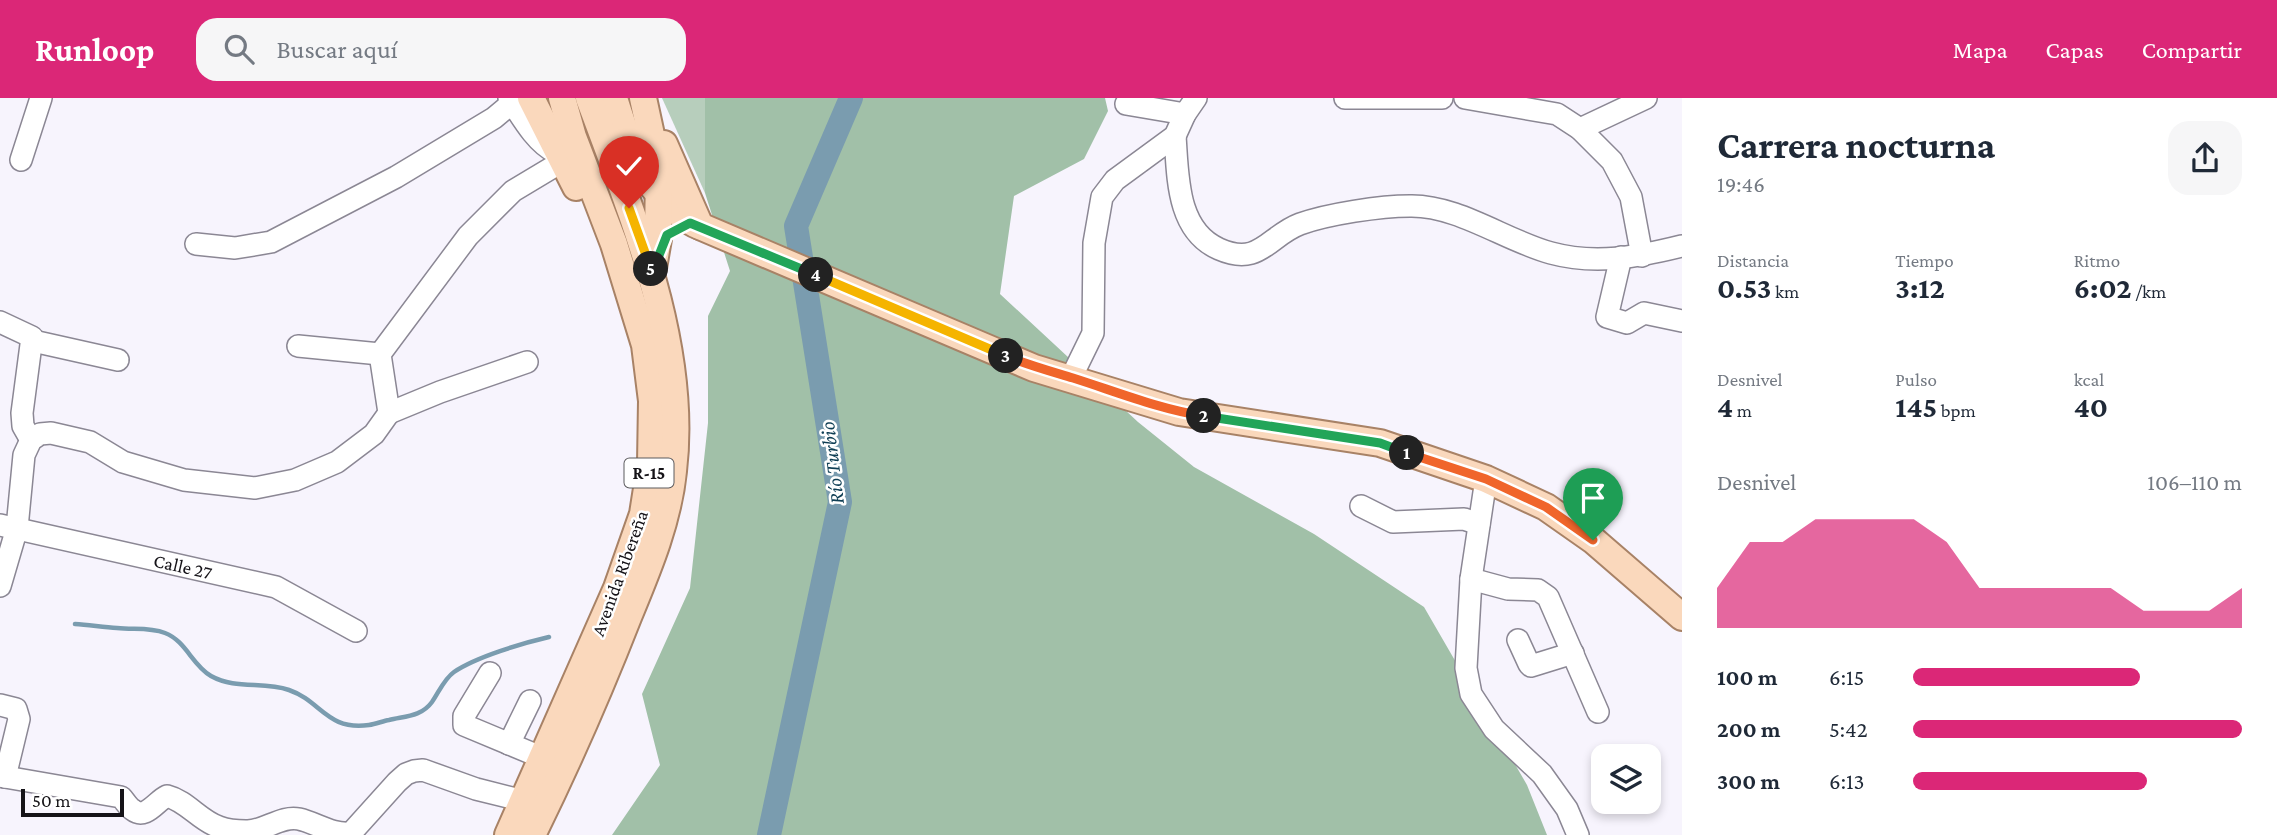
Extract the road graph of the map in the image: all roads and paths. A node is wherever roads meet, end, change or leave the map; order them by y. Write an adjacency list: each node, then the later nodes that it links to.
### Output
1 (41, 98): 16 (street)
2 (562, 98): 23 (main road, Avenida Ribereña / R-15)
3 (589, 98): 24 (main road, Avenida Ribereña / R-15)
4 (614, 98): 17 (main road)
5 (645, 98): 17 (main road); 18 (main road)
6 (1347, 98): 7 (street)
7 (1442, 98)
8 (1465, 98): 13 (street)
9 (1646, 98): 13 (street)
10 (518, 100): 15 (main road); 19 (street)
11 (1126, 104): 12 (street)
12 (1191, 106): 14 (street)
13 (1580, 129): 21 (street)
14 (1175, 136): 22 (street); 32 (street)
15 (561, 157): 23 (main road); 29 (street)
16 (21, 160)
17 (658, 196): 18 (main road); 24 (main road)
18 (697, 225): 24 (main road); 32 (main road)
19 (196, 244)
20 (1682, 246): 21 (street)
21 (1642, 256): 22 (street)
22 (1620, 257): 25 (street)
23 (620, 265): 50 (main road, Avenida Ribereña / R-15)
24 (652, 273): 54 (main road, Avenida Ribereña / R-15)
25 (1682, 321)
26 (0, 322): 27 (street)
27 (33, 341): 30 (street); 34 (street)
28 (298, 345): 29 (street)
29 (380, 354): 33 (street)
30 (118, 360)
31 (527, 362): 33 (street)
32 (1071, 378): 35 (main road)
33 (389, 414): 34 (street)
34 (32, 440): 38 (street)
35 (1486, 479): 37 (street); 41 (main road)
36 (1362, 506): 37 (street)
37 (1479, 524): 39 (street)
38 (9, 527): 40 (street); 42 (street, Calle 27)
39 (1471, 579): 44 (street); 55 (street)
40 (0, 586)
41 (1682, 617)
42 (356, 631)
43 (1518, 640): 44 (street)
44 (1573, 653): 48 (street)
45 (490, 673): 49 (street)
46 (530, 701): 49 (street)
47 (0, 705): 51 (street)
48 (1598, 712)
49 (509, 744): 50 (street)
50 (543, 758): 52 (main road, Avenida Ribereña / R-15)
51 (2, 776): 52 (street)
52 (524, 801): 53 (main road, Avenida Ribereña / R-15)
53 (508, 835)
54 (532, 835)
55 (1578, 835)

